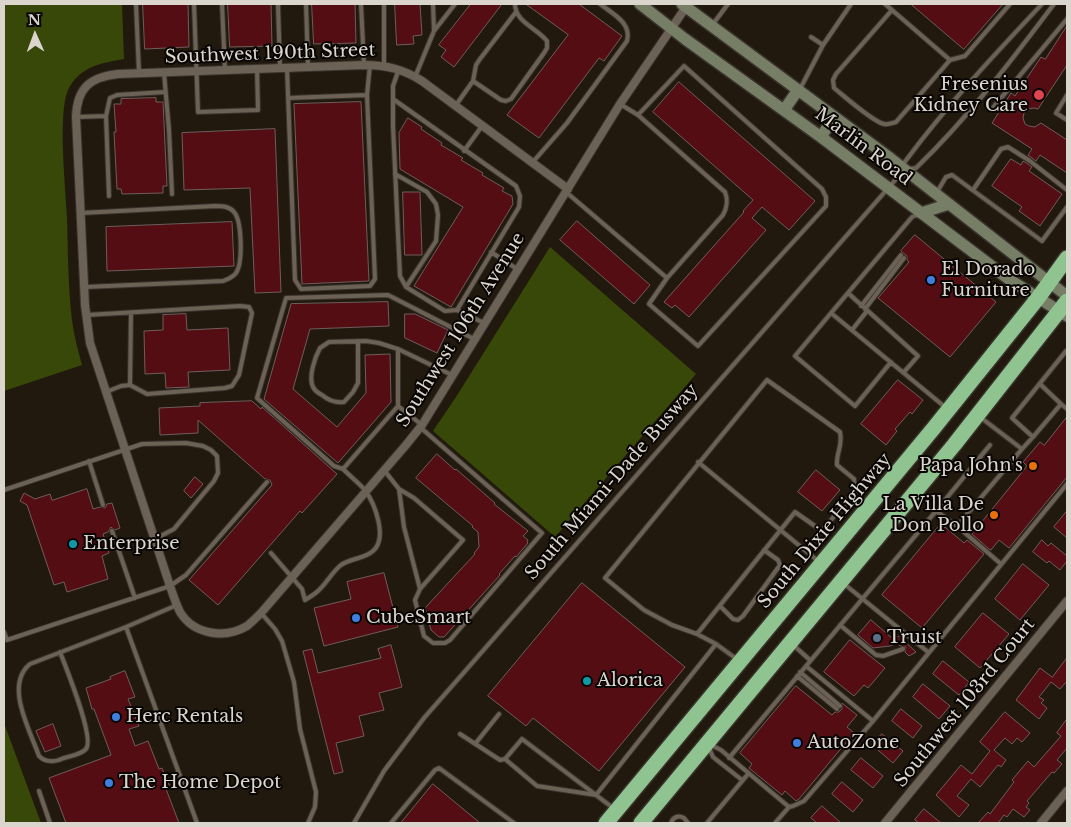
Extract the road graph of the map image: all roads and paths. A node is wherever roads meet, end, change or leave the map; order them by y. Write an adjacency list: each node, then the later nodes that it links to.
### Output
1 (136, 4): 38 (lane)
2 (194, 4): 36 (lane)
3 (222, 4): 35 (lane)
4 (278, 4): 31 (lane)
5 (306, 4): 32 (lane)
6 (361, 4): 29 (lane)
7 (384, 4): 30 (lane)
8 (433, 4): 25 (lane)
9 (455, 4): 25 (lane)
10 (516, 4): 21 (lane)
11 (600, 4): 59 (lane)
12 (640, 4): 24 (street, Marlin Road)
13 (728, 4): 23 (lane)
14 (851, 4): 27 (lane)
15 (885, 4): 20 (lane)
16 (1010, 4): 28 (lane)
17 (1042, 4): 60 (lane, South Miami-Dade Busway)
18 (1054, 4): 60 (lane, South Miami-Dade Busway)
19 (686, 5): 23 (street, Marlin Road); 24 (street, Southwest 106th Avenue)
20 (892, 10): 28 (lane); 28 (lane)
21 (516, 12): 40 (lane); 40 (lane)
22 (1067, 20): 50 (lane)
23 (712, 25): 41 (street, Marlin Road)
24 (672, 29): 47 (street, Southwest 106th Avenue); 49 (street, Marlin Road)
25 (434, 31): 39 (lane)
26 (811, 37): 27 (lane)
27 (823, 45): 41 (lane)
28 (950, 60)
29 (367, 65): 30 (street, Southwest 190th Street); 32 (street, Southwest 190th Street); 44 (lane)
30 (384, 66): 34 (street, Southwest 190th Street)
31 (283, 68): 32 (street, Southwest 190th Street); 33 (street, Southwest 190th Street); 45 (lane)
32 (308, 68)
33 (257, 69): 35 (street, Southwest 190th Street); 36 (lane)
34 (399, 69): 39 (street, Southwest 190th Street); 46 (lane)
35 (225, 70): 36 (street, Southwest 190th Street)
36 (196, 71): 37 (street, Southwest 190th Street)
37 (164, 72): 38 (street, Southwest 190th Street); 42 (lane)
38 (139, 73): 53 (street, Southwest 190th Street)
39 (415, 77): 48 (street, Southwest 190th Street)
40 (473, 81): 48 (lane)
41 (798, 90): 49 (street); 54 (street, Marlin Road)
42 (165, 92): 52 (lane); 66 (lane)
43 (1067, 94): 55 (lane)
44 (367, 95): 45 (lane); 45 (lane)
45 (288, 98)
46 (393, 98): 58 (lane); 61 (lane)
47 (620, 104): 51 (lane); 65 (street, Southwest 106th Avenue)
48 (456, 105): 56 (street, Southwest 190th Street)
49 (784, 110): 57 (street, Marlin Road)
50 (991, 110)
51 (638, 115): 77 (lane); 77 (lane)
52 (106, 116): 53 (lane); 68 (lane)
53 (76, 117): 71 (street)
54 (834, 117): 57 (street); 60 (street, Marlin Road)
55 (1067, 120)
56 (482, 126): 58 (lane); 59 (street, Southwest 190th Street)
57 (821, 137): 62 (street, Marlin Road)
58 (464, 151): 73 (lane)
59 (532, 162): 65 (street, Southwest 190th Street)
60 (904, 170): 62 (lane, South Miami-Dade Busway); 67 (street, Marlin Road)
61 (395, 174): 79 (lane); 79 (lane)
62 (888, 188): 72 (street, Marlin Road); 175 (lane, South Miami-Dade Busway)
63 (1066, 189): 64 (lane)
64 (973, 190): 67 (lane); 70 (lane)
65 (567, 191): 76 (street, Southwest 106th Avenue); 77 (lane)
66 (172, 194)
67 (936, 194): 69 (street, Marlin Road)
68 (109, 196)
69 (949, 204): 72 (street); 78 (street, Marlin Road)
70 (1067, 208)
71 (80, 213): 80 (street); 80 (lane)
72 (921, 213): 81 (lane); 83 (street, Marlin Road)
73 (491, 252): 76 (lane); 86 (lane)
74 (902, 257): 84 (lane)
75 (1067, 258): 78 (highway, South Dixie Highway)
76 (517, 269): 90 (street, Southwest 106th Avenue)
77 (667, 278)
78 (1049, 282): 82 (street, Marlin Road); 83 (highway, South Dixie Highway)
79 (406, 287): 86 (lane)
80 (84, 288): 89 (street)
81 (848, 293): 84 (lane); 88 (lane)
82 (1067, 296)
83 (1038, 298): 85 (street, Marlin Road); 105 (highway, South Dixie Highway)
84 (864, 308): 91 (lane); 97 (lane)
85 (1065, 309): 106 (highway)
86 (458, 310): 90 (lane)
87 (131, 313): 89 (lane); 100 (lane); 100 (lane)
88 (831, 313): 91 (lane); 96 (lane)
89 (86, 316): 101 (street)
90 (484, 323): 92 (street, Southwest 106th Avenue)
91 (852, 330): 96 (lane)
92 (474, 339): 98 (street, Southwest 106th Avenue); 114 (lane)
93 (358, 341): 93 (lane); 94 (lane)
94 (398, 349): 98 (lane); 103 (lane)
95 (1066, 351): 99 (lane)
96 (891, 362): 97 (lane)
97 (904, 372): 105 (lane)
98 (452, 375): 107 (street, Southwest 106th Avenue)
99 (1040, 384): 102 (lane); 108 (lane)
100 (130, 385): 101 (lane)
101 (106, 392): 110 (street)
102 (1061, 404): 104 (lane); 108 (lane)
103 (398, 406): 107 (lane); 114 (lane)
104 (1067, 409)
105 (949, 410): 129 (highway, South Dixie Highway)
106 (978, 416): 111 (lane); 132 (highway)
107 (421, 426): 115 (street, Southwest 106th Avenue); 134 (lane)
108 (1033, 437): 111 (lane)
109 (990, 445): 122 (lane)
110 (125, 449): 112 (lane); 126 (street); 126 (lane)
111 (1022, 449): 123 (lane)
112 (89, 461): 119 (lane); 121 (lane)
113 (698, 462): 124 (lane); 124 (lane); 144 (lane)
114 (343, 469): 120 (lane)
115 (384, 470): 118 (lane); 120 (street, Southwest 106th Avenue)
116 (267, 482): 133 (lane)
117 (1067, 484): 130 (lane)
118 (399, 489): 134 (lane); 134 (lane)
119 (4, 490)
120 (366, 491): 131 (street, Southwest 106th Avenue); 131 (lane)
121 (104, 505)
122 (936, 510): 123 (lane); 136 (lane)
123 (957, 526): 130 (lane)
124 (780, 529): 127 (lane); 129 (lane)
125 (112, 531): 135 (lane)
126 (155, 539): 133 (street)
127 (764, 550): 139 (lane); 139 (lane)
128 (271, 553): 131 (lane)
129 (822, 564): 132 (highway); 153 (highway, South Dixie Highway)
130 (1001, 564): 151 (lane)
131 (292, 576): 140 (street, Southwest 106th Avenue)
132 (841, 581): 136 (lane); 146 (highway)
133 (170, 586): 135 (lane); 138 (street)
134 (420, 589)
135 (135, 598): 143 (lane)
136 (862, 598): 141 (lane); 145 (lane)
137 (1067, 601): 184 (street, Southwest 103rd Court)
138 (177, 606): 140 (street, Southwest 106th Avenue); 142 (lane)
139 (720, 606): 144 (lane)
140 (262, 613): 174 (lane)
141 (840, 625): 149 (lane); 152 (lane)
142 (126, 627): 150 (lane); 173 (lane)
143 (4, 632)
144 (698, 634): 147 (lane)
145 (914, 641): 148 (lane); 151 (lane)
146 (790, 643): 152 (lane); 161 (highway)
147 (716, 644): 153 (lane); 169 (lane)
148 (909, 645)
149 (902, 649)
150 (60, 652): 150 (lane)
151 (928, 652): 158 (lane)
152 (810, 660): 154 (lane)
153 (740, 662): 159 (highway, South Dixie Highway)
154 (806, 666): 155 (lane); 158 (lane)
155 (799, 674): 156 (lane); 163 (lane)
156 (839, 707)
157 (499, 714): 162 (lane)
158 (873, 721): 170 (lane)
159 (687, 726): 161 (highway); 171 (highway, South Dixie Highway)
160 (460, 734): 162 (lane)
161 (707, 743): 163 (lane); 166 (lane); 179 (highway)
162 (475, 744): 164 (lane)
163 (729, 758): 165 (lane)
164 (505, 759): 169 (lane); 169 (lane)
165 (748, 774): 166 (lane); 170 (lane)
166 (742, 780): 182 (lane)
167 (39, 791): 172 (lane)
168 (1067, 791): 185 (street)
169 (596, 795): 171 (lane)
170 (788, 807): 183 (lane)
171 (616, 811): 178 (highway, South Dixie Highway)
172 (50, 823)
173 (197, 823)
174 (308, 823)
175 (354, 823)
176 (391, 823): 177 (lane)
177 (514, 823)
178 (606, 823)
179 (641, 823)
180 (670, 823): 181 (lane)
181 (688, 823)
182 (707, 823)
183 (775, 823)
184 (885, 823)
185 (1041, 823)

